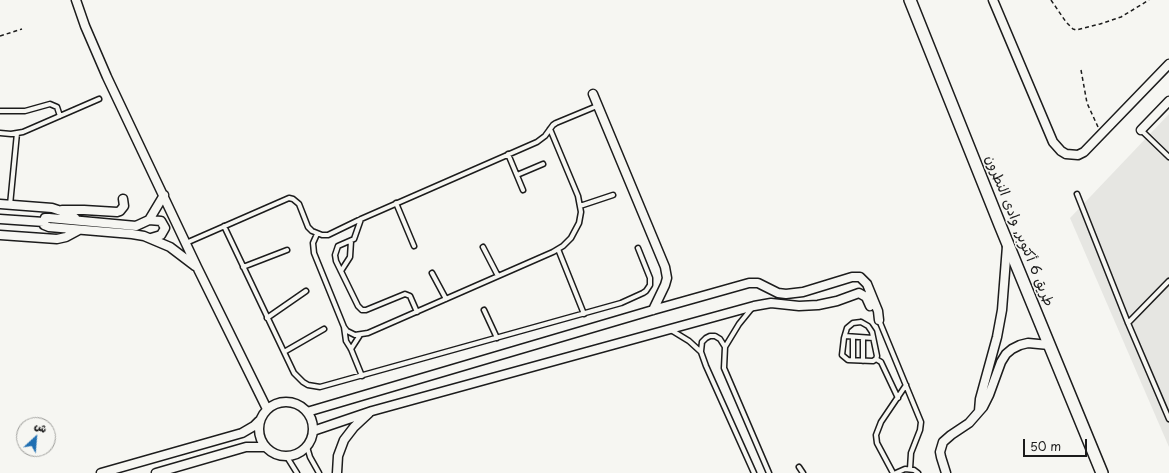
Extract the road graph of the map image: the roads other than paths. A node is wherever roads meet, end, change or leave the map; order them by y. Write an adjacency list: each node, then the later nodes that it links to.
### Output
1 (76, 0): 21 (street)
2 (910, 0): 41 (street, طريق 6 أكتوبر, وادى النطرون)
3 (993, 0): 4 (street)
4 (1169, 64)
5 (592, 94): 8 (street)
6 (99, 99): 10 (lane)
7 (1169, 101): 12 (street)
8 (597, 106): 11 (lane); 61 (street)
9 (0, 111): 10 (lane)
10 (60, 116): 13 (lane)
11 (550, 129): 15 (lane); 27 (lane)
12 (1141, 130): 16 (lane)
13 (17, 133): 14 (lane); 26 (lane)
14 (0, 134)
15 (508, 154): 18 (lane); 24 (lane)
16 (1169, 157)
17 (543, 164): 18 (lane)
18 (517, 175): 19 (lane)
19 (524, 190)
20 (1078, 194): 66 (lane)
21 (164, 195): 32 (street); 40 (street)
22 (612, 195): 27 (lane)
23 (123, 199): 28 (street)
24 (396, 203): 29 (lane); 42 (lane)
25 (0, 204): 26 (street)
26 (10, 205): 28 (street)
27 (580, 206): 45 (lane)
28 (60, 211): 31 (street)
29 (361, 218): 36 (lane); 39 (lane)
30 (0, 219): 33 (street)
31 (78, 220): 32 (street); 33 (street)
32 (149, 220): 38 (street)
33 (44, 222): 35 (street)
34 (224, 226): 36 (lane); 40 (lane); 48 (lane)
35 (78, 230): 37 (street); 38 (street)
36 (317, 234): 67 (lane)
37 (0, 235)
38 (150, 238): 47 (street)
39 (351, 241): 49 (lane); 49 (lane)
40 (186, 243): 47 (street)
41 (1007, 243): 76 (street, طريق 6 أكتوبر, وادى النطرون); 90 (street)
42 (414, 246)
43 (483, 247): 51 (lane)
44 (638, 248): 63 (lane)
45 (558, 249): 51 (lane); 63 (lane)
46 (287, 250): 48 (lane)
47 (197, 267): 87 (street)
48 (243, 267): 64 (lane)
49 (341, 271): 62 (lane)
50 (432, 273): 57 (lane)
51 (498, 276): 57 (lane)
52 (864, 280): 54 (street); 56 (street); 65 (street)
53 (1169, 281): 66 (lane)
54 (771, 290): 58 (street); 61 (street)
55 (306, 291): 64 (lane)
56 (859, 293): 58 (street); 65 (street)
57 (446, 299): 62 (lane)
58 (771, 303): 59 (street)
59 (754, 306): 69 (street); 77 (lane)
60 (484, 310): 73 (lane)
61 (653, 310): 89 (street)
62 (417, 312): 70 (lane)
63 (584, 314): 73 (lane)
64 (267, 318): 79 (lane)
65 (879, 320): 85 (lane)
66 (1128, 323): 91 (lane)
67 (344, 327): 70 (lane); 78 (lane)
68 (324, 329): 79 (lane)
69 (669, 329): 80 (lane); 88 (street)
70 (360, 335): 78 (lane)
71 (845, 336): 72 (lane); 75 (lane); 82 (lane)
72 (852, 337): 74 (lane); 82 (lane)
73 (497, 338): 84 (lane)
74 (863, 338): 75 (lane); 83 (lane)
75 (873, 338): 81 (lane)
76 (1049, 345): 90 (street); 111 (street, طريق 6 أكتوبر, وادى النطرون)
77 (725, 347): 80 (lane); 106 (lane)
78 (351, 349): 84 (lane)
79 (284, 352): 84 (lane)
80 (701, 352): 105 (lane)
81 (876, 359): 83 (lane); 86 (lane)
82 (853, 360): 83 (lane)
83 (863, 361)
84 (362, 376)
85 (906, 385): 86 (lane); 98 (lane)
86 (898, 398): 108 (lane)
87 (267, 409): 89 (street); 92 (street)
88 (372, 411): 93 (street); 104 (street)
89 (307, 412): 93 (street)
90 (979, 412): 110 (street)
91 (1169, 418)
92 (259, 421): 94 (street); 100 (street)
93 (313, 431): 95 (street)
94 (265, 447): 96 (street); 101 (street)
95 (307, 447): 96 (street); 99 (lane)
96 (288, 457): 102 (lane)
97 (799, 467): 107 (lane)
98 (910, 469): 108 (lane); 109 (lane)
99 (318, 471): 103 (lane)
100 (101, 473)
101 (156, 473)
102 (297, 473)
103 (313, 473)
104 (337, 473)
105 (754, 473)
106 (769, 473)
107 (802, 473)
108 (894, 473)
109 (918, 473)
110 (946, 473)
111 (1102, 473)

